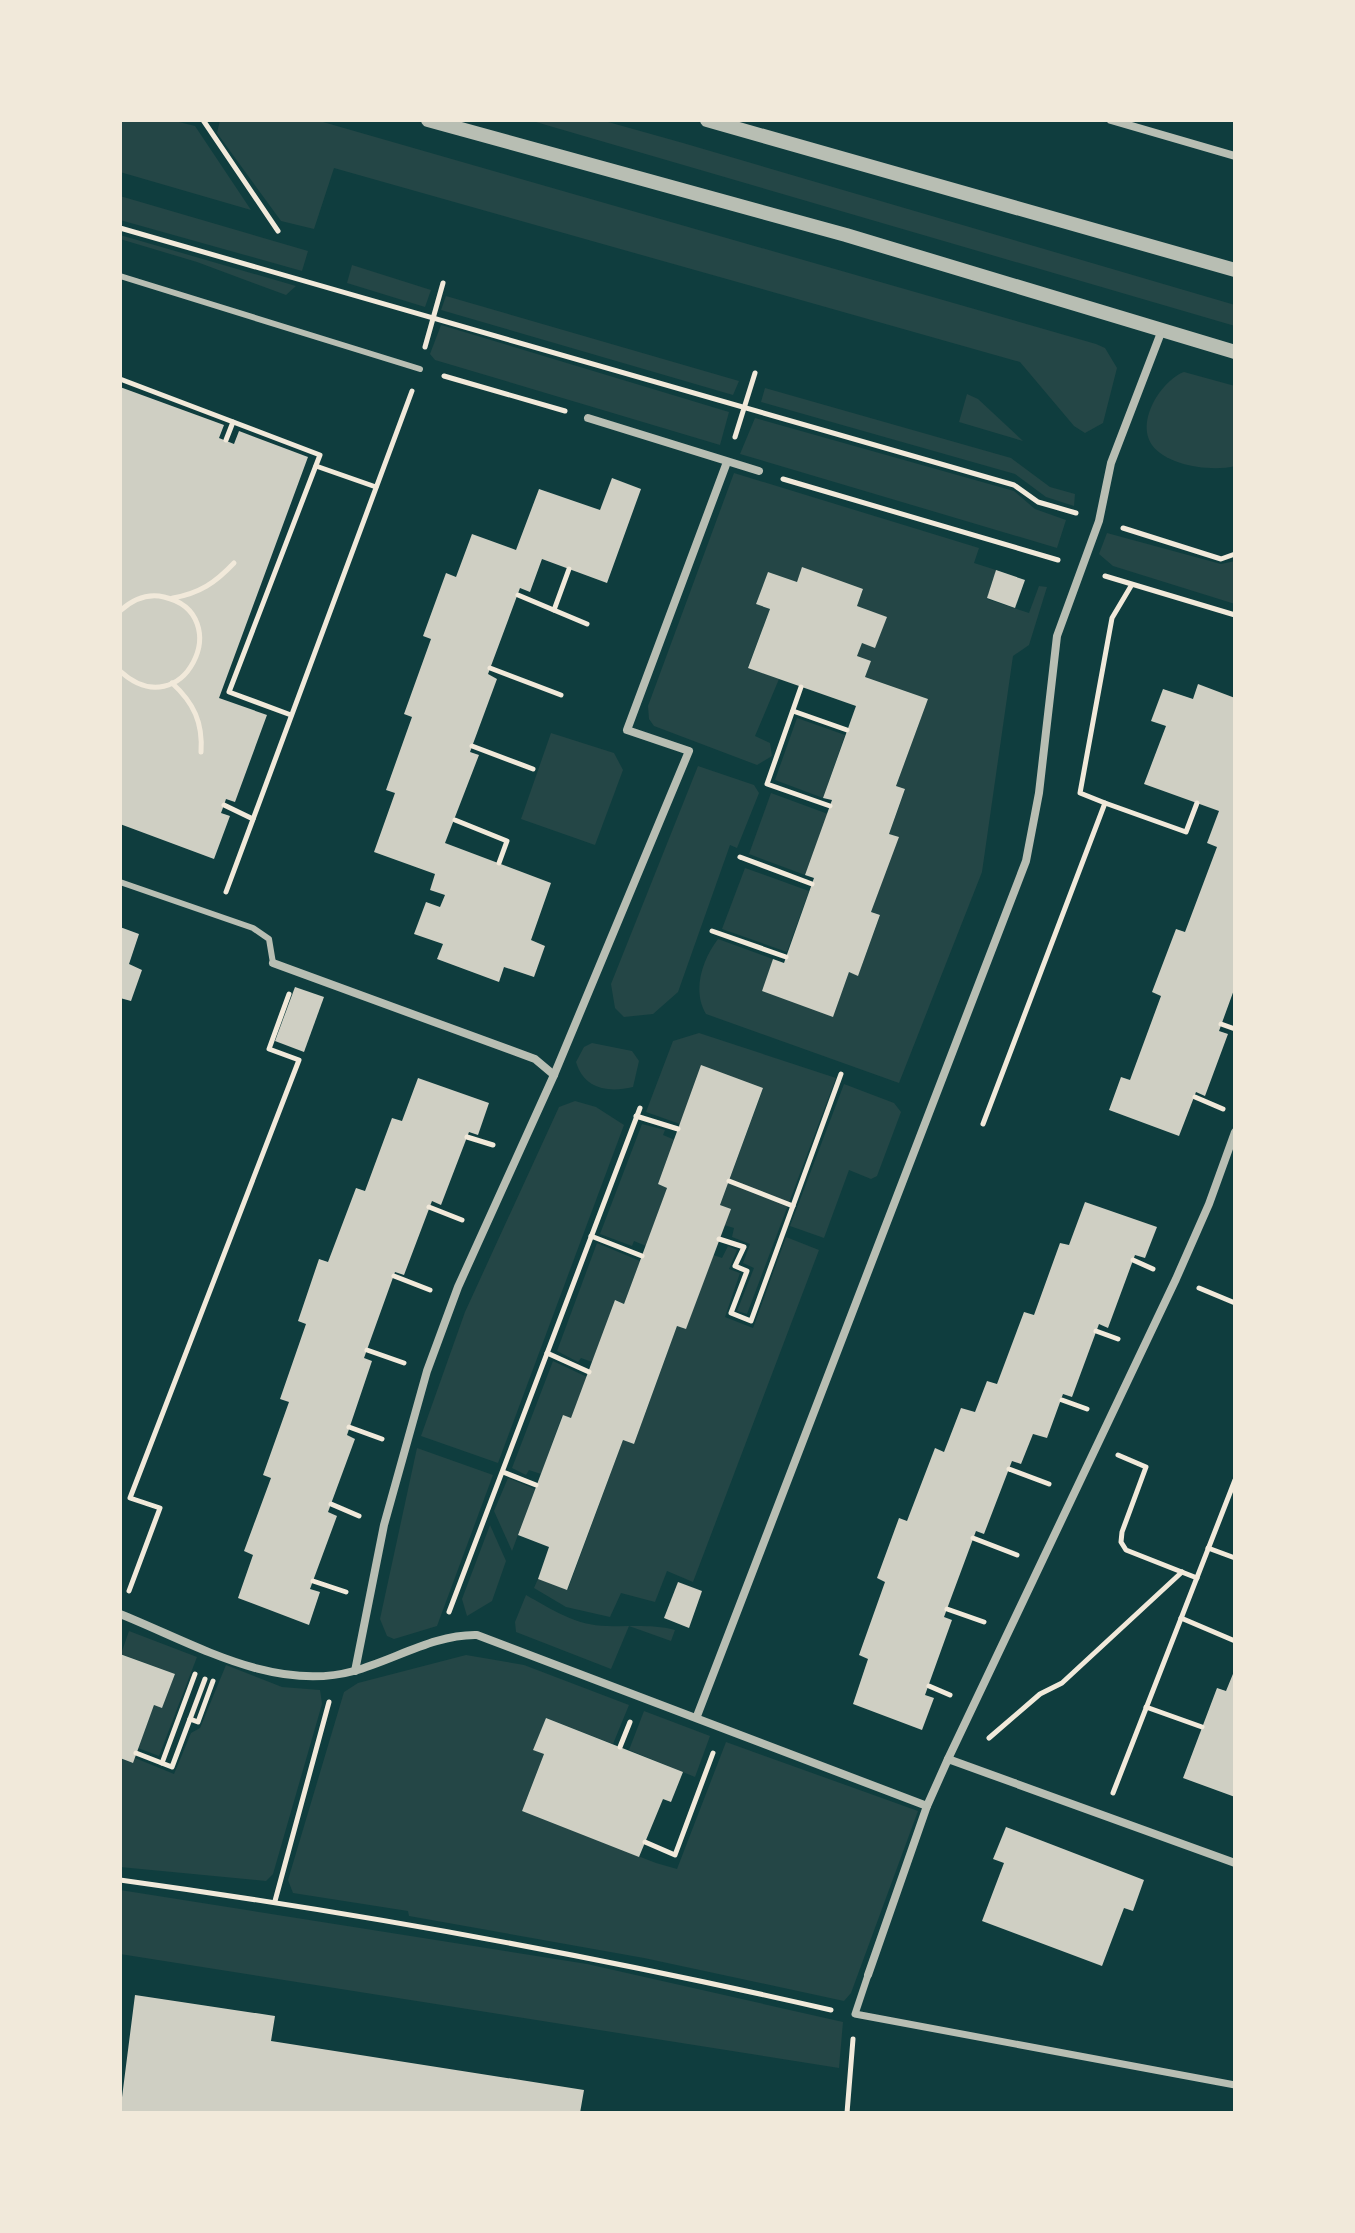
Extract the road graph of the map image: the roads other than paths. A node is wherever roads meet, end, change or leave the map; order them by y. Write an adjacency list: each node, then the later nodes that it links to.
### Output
1 (428, 120): 7 (street)
2 (707, 120): 5 (street)
3 (1111, 120): 4 (street)
4 (1235, 156)
5 (1235, 270)
6 (120, 276): 9 (lane)
7 (1162, 330): 8 (street); 19 (street)
8 (1235, 352)
9 (420, 369)
10 (588, 418): 11 (street)
11 (727, 462): 12 (street); 15 (street)
12 (759, 471)
13 (120, 882): 14 (lane)
14 (273, 963): 15 (street)
15 (554, 1075): 18 (street)
16 (1235, 1132): 20 (street)
17 (120, 1614): 18 (street)
18 (355, 1671): 19 (street)
19 (697, 1716): 21 (street)
20 (948, 1759): 21 (street); 22 (street)
21 (927, 1806): 23 (street)
22 (1235, 1863)
23 (868, 1975): 24 (street)
24 (1235, 2085)

